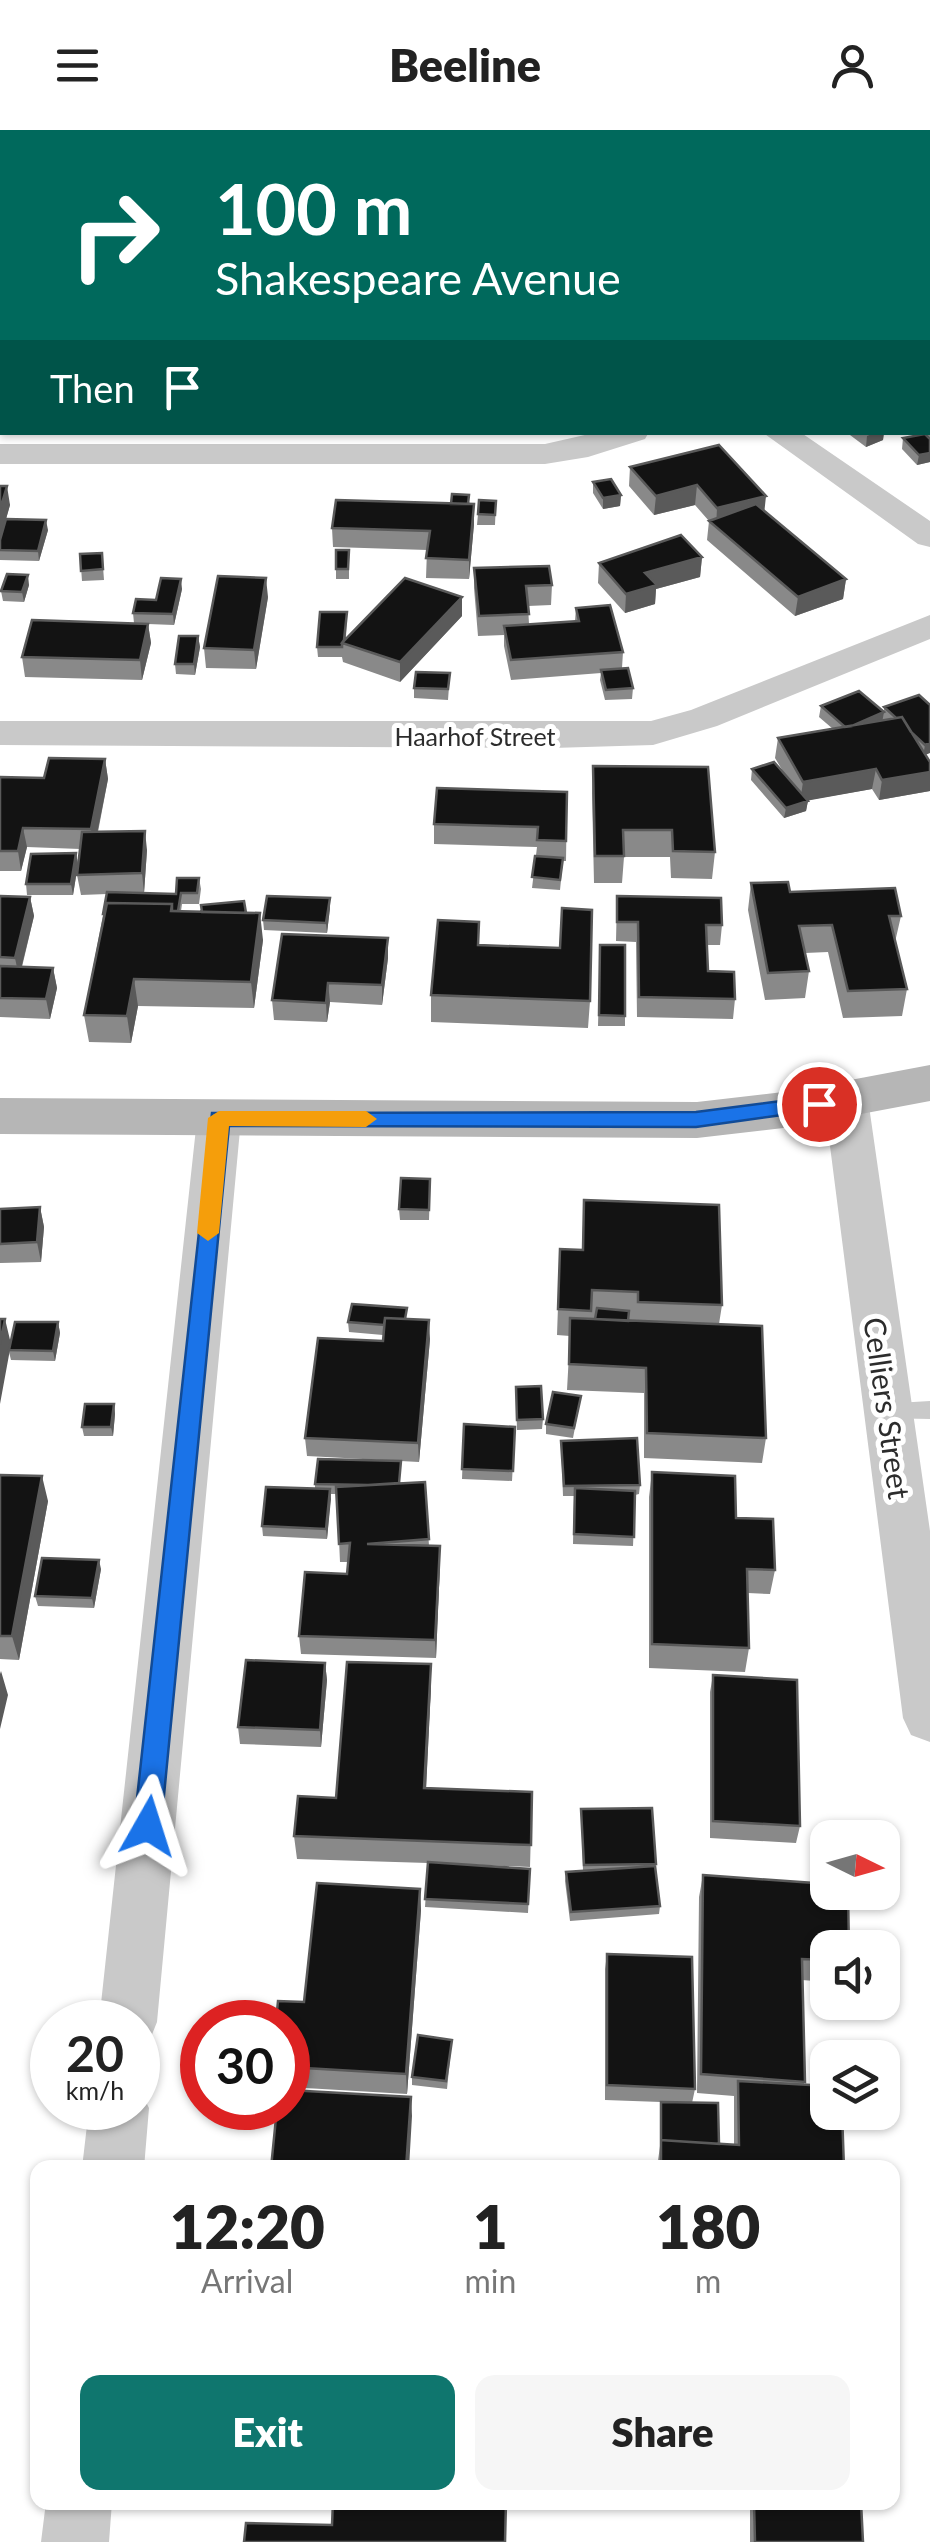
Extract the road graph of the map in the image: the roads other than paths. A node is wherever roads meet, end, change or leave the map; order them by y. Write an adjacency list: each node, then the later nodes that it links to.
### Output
1 (624, 435): 3 (street)
2 (782, 435): 4 (street)
3 (0, 454)
4 (930, 537)
5 (930, 626): 6 (street, Haarhof Street)
6 (0, 733)
7 (930, 1083): 8 (street)
8 (846, 1099): 10 (street); 11 (street, Celliers Street)
9 (0, 1116): 10 (street)
10 (219, 1118): 13 (street)
11 (909, 1411): 12 (street, Celliers Street)
12 (930, 1718)
13 (130, 2000)
14 (117, 2130): 15 (street)
15 (114, 2160)
16 (78, 2510): 17 (street)
17 (75, 2542)

